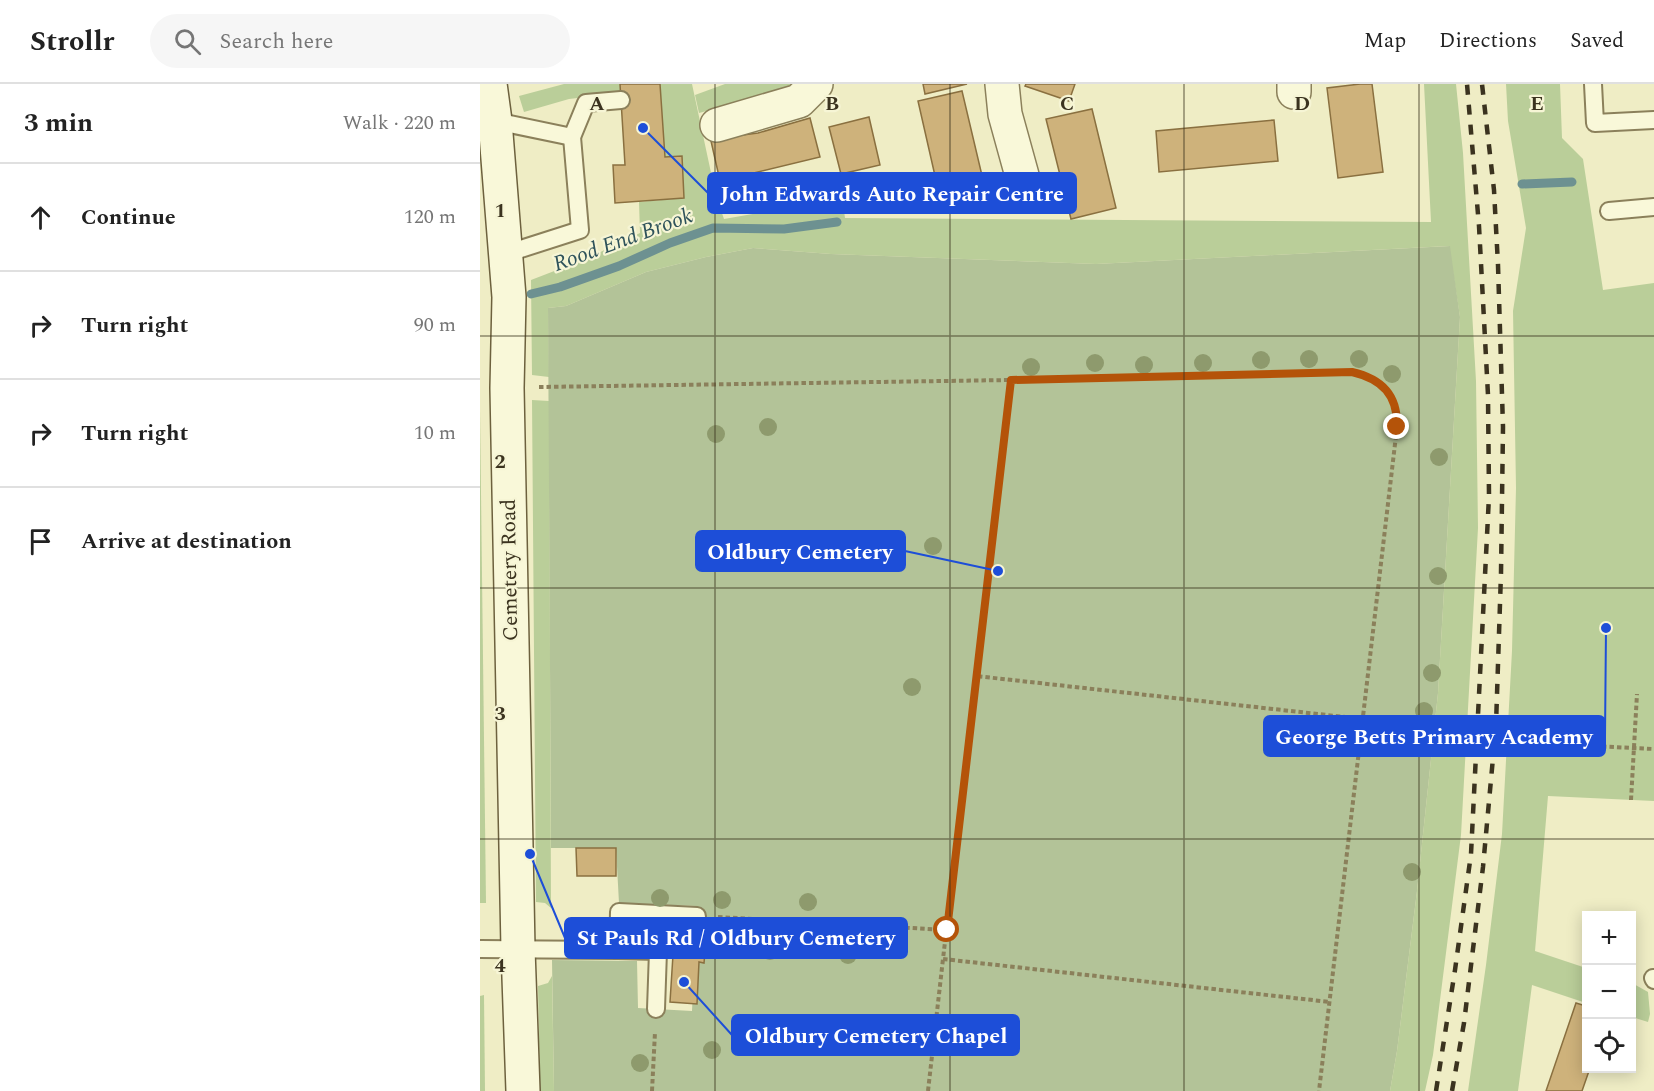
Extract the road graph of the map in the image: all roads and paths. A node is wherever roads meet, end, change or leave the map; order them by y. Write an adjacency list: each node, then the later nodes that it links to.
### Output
1 (490, 84): 7 (main road, Cemetery Road)
2 (816, 84): 8 (main road)
3 (1002, 84): 10 (main road)
4 (1593, 84): 6 (lane)
5 (621, 100): 9 (lane)
6 (1654, 120)
7 (495, 121): 9 (lane); 13 (main road, Cemetery Road)
8 (717, 125)
9 (572, 137): 13 (lane)
10 (1026, 190)
11 (1654, 207): 12 (lane)
12 (1609, 211)
13 (505, 254): 15 (main road, Cemetery Road)
14 (1011, 380): 15 (path); 16 (path); 18 (path)
15 (507, 388): 26 (main road, Cemetery Road)
16 (976, 676): 18 (path); 24 (path)
17 (1637, 694): 20 (path)
18 (1363, 719): 29 (path)
19 (1572, 745): 20 (path)
20 (1634, 748): 21 (path); 22 (path)
21 (1654, 749)
22 (1631, 800)
23 (697, 916): 24 (path); 27 (lane)
24 (947, 930): 28 (path)
25 (480, 949): 26 (lane)
26 (518, 949): 27 (lane); 31 (main road, Cemetery Road)
27 (618, 950): 30 (lane)
28 (943, 959): 29 (path); 33 (path)
29 (1330, 1002): 34 (path)
30 (656, 1009): 32 (path)
31 (523, 1091)
32 (652, 1091)
33 (928, 1091)
34 (1319, 1091)

